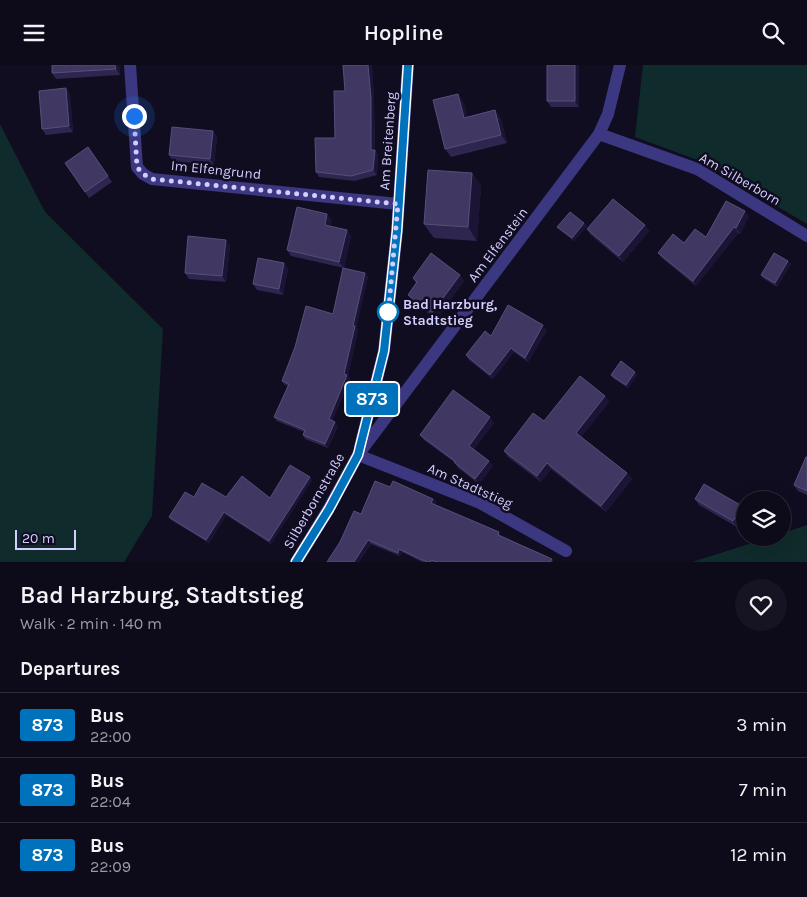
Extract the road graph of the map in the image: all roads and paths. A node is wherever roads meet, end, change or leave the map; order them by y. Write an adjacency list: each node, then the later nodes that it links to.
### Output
1 (130, 65): 5 (street, Im Elfengrund)
2 (408, 65): 5 (street, Am Breitenberg)
3 (620, 65): 4 (street, Am Elfenstein)
4 (599, 135): 6 (street, Am Silberborn); 7 (street, Am Elfenstein)
5 (398, 204): 7 (street, Am Breitenberg)
6 (807, 235)
7 (358, 455): 8 (street, Am Stadtstieg); 9 (street, Silberbornstraße)
8 (566, 551)
9 (296, 562)

